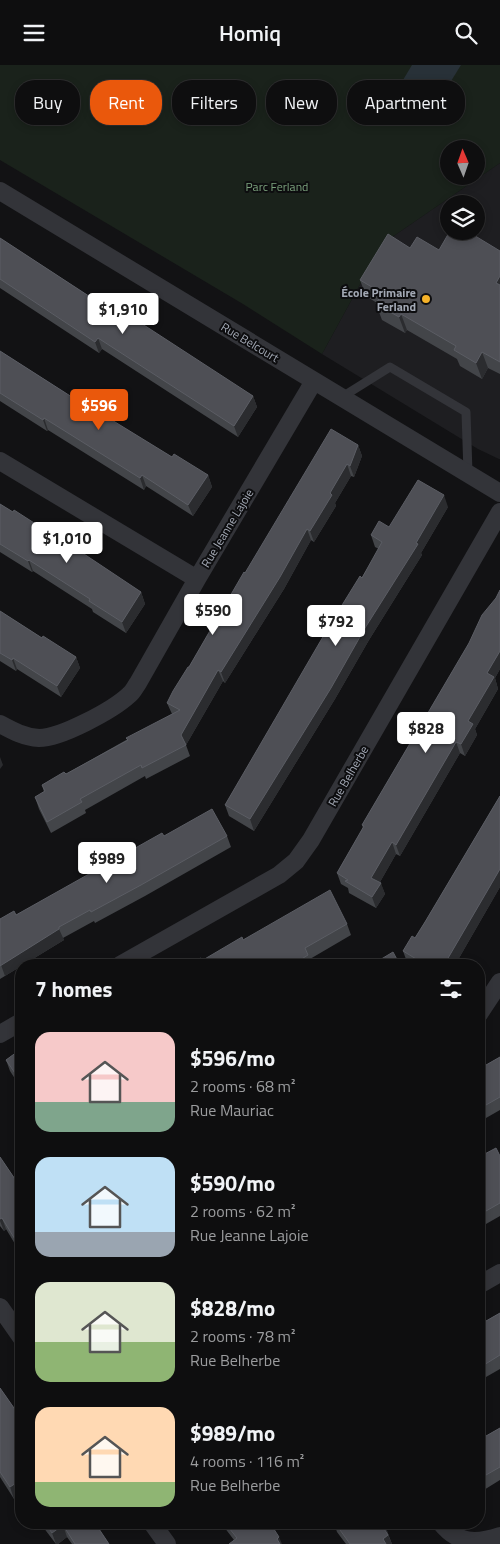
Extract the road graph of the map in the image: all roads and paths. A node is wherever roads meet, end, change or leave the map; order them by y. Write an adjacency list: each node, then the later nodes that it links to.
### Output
1 (0, 191): 2 (street, Rue Belcourt)
2 (314, 381): 3 (street, Rue Belcourt); 8 (street, Rue Jeanne Lajoie)
3 (342, 397): 5 (street, Rue Belcourt); 5 (lane)
4 (0, 461): 8 (street)
5 (468, 473): 6 (street, Rue Belcourt)
6 (500, 493)
7 (500, 512): 10 (street, Rue Belherbe)
8 (197, 579): 9 (street, Rue Jeanne Lajoie)
9 (7, 728)
10 (131, 959)
11 (500, 982): 12 (street)
12 (485, 1005)
13 (15, 1025): 14 (street)
14 (0, 1034)
15 (500, 1273): 16 (street)
16 (485, 1282)
17 (0, 1307): 18 (street)
18 (15, 1328)
19 (156, 1529): 22 (street)
20 (447, 1529): 21 (street)
21 (496, 1538)
22 (167, 1544)

